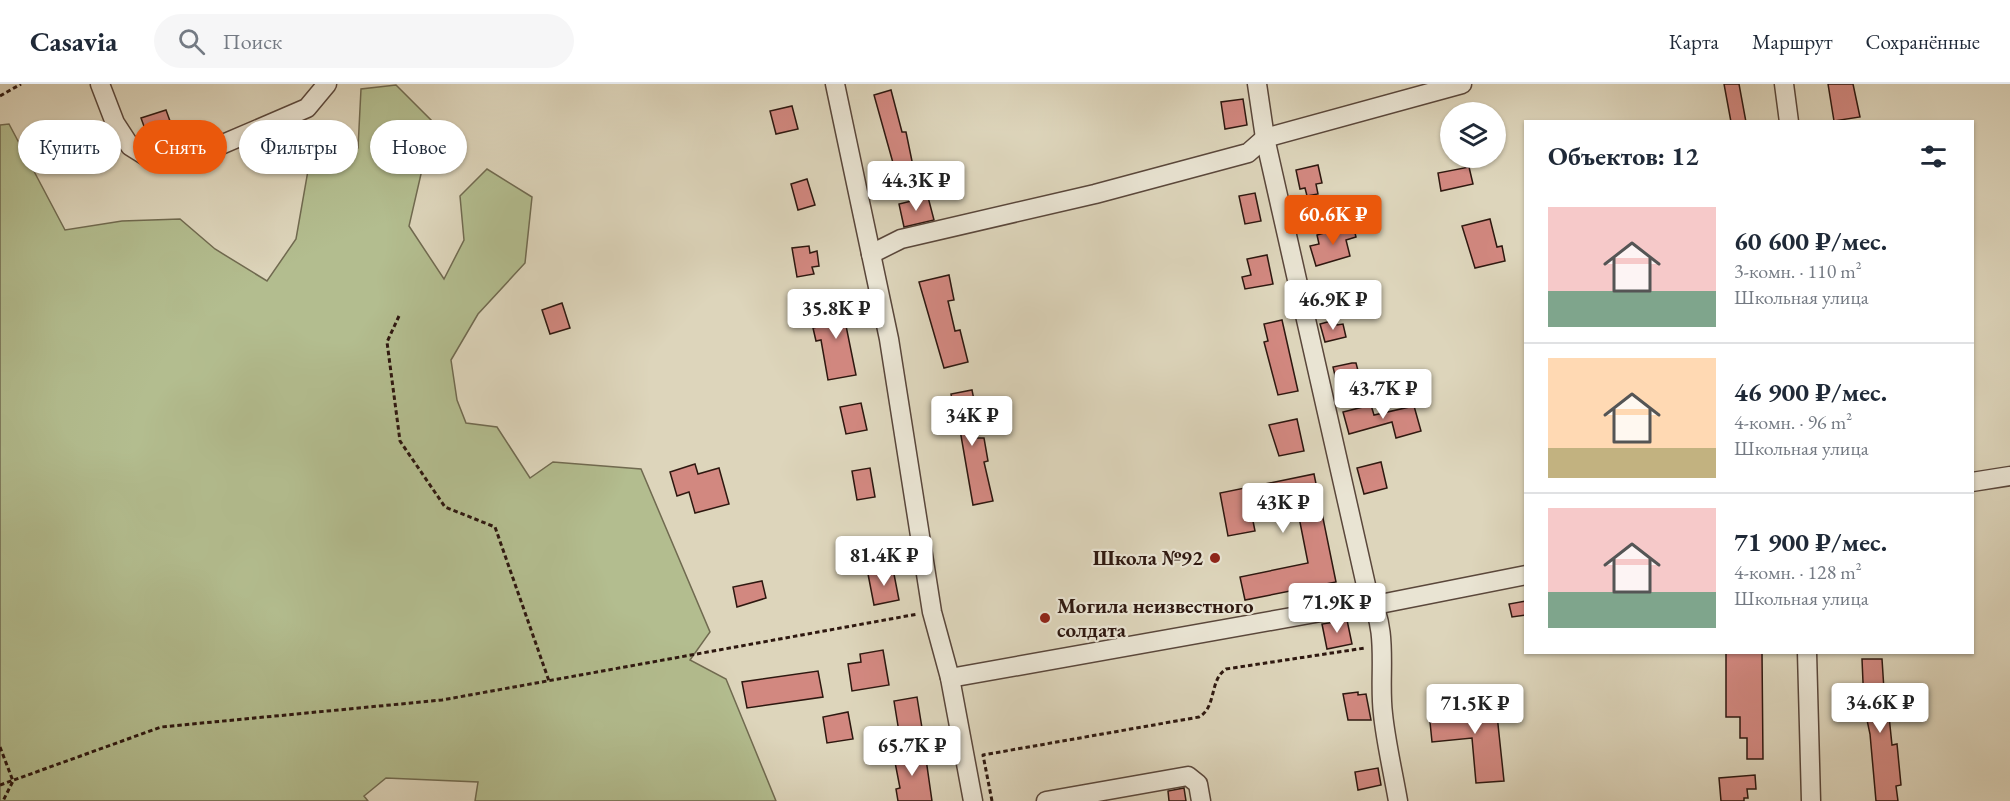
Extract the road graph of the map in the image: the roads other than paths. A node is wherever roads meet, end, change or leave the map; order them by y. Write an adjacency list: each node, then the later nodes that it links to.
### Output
1 (100, 84): 2 (street)
2 (327, 84)
3 (835, 84): 9 (street)
4 (1257, 84): 8 (street)
5 (1462, 84): 8 (street)
6 (1784, 84): 7 (street)
7 (1789, 120)
8 (1265, 138): 9 (street); 13 (street)
9 (871, 254): 15 (street)
10 (2010, 476): 11 (street)
11 (1974, 482)
12 (1524, 575): 13 (street)
13 (1375, 605): 15 (street); 20 (street)
14 (1807, 654): 21 (street)
15 (950, 678): 17 (street)
16 (1089, 797): 18 (street); 19 (street)
17 (973, 801)
18 (1046, 801)
19 (1201, 801)
20 (1398, 801)
21 (1811, 801)

